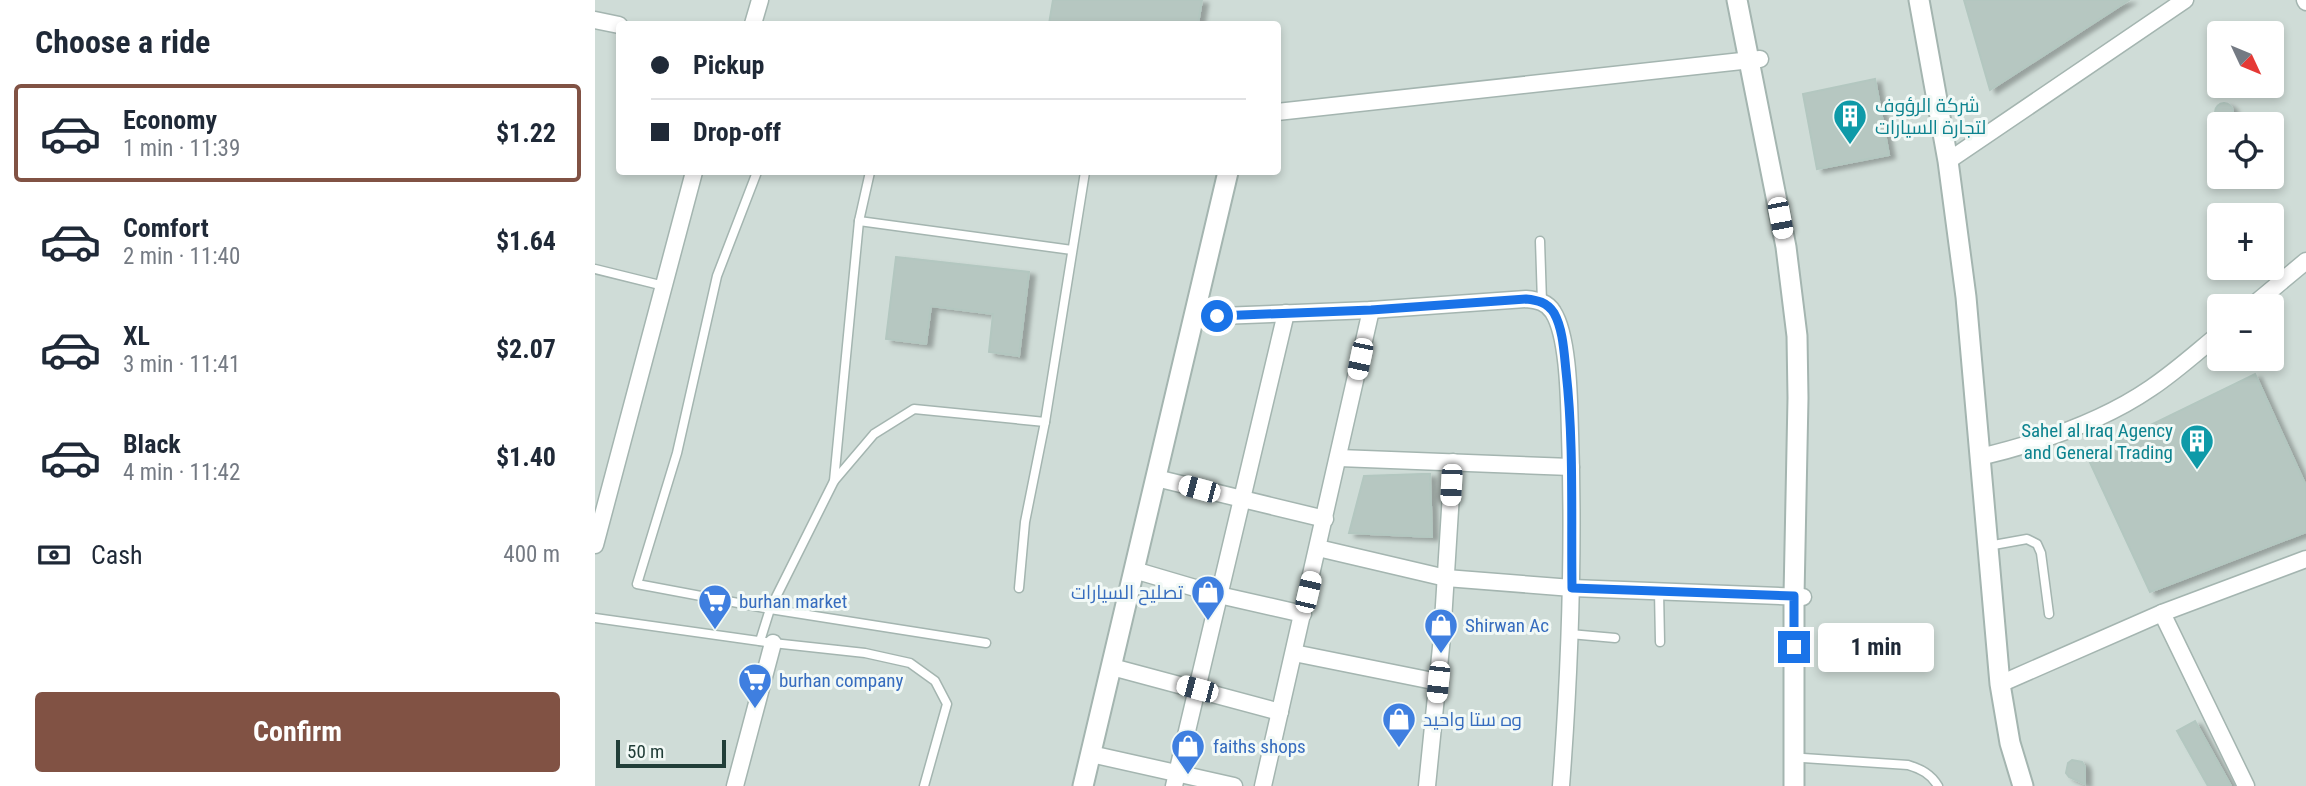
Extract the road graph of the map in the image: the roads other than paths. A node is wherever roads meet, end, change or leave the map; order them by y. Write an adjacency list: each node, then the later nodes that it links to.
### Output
1 (760, 0): 7 (street)
2 (1737, 0): 9 (street)
3 (1750, 0): 9 (street)
4 (1919, 0): 11 (street)
5 (2185, 0): 11 (street)
6 (595, 20): 8 (street)
7 (754, 21)
8 (616, 24)
9 (1754, 60): 10 (street); 48 (street)
10 (1281, 112)
11 (1948, 161): 30 (street)
12 (693, 175): 22 (street)
13 (756, 175): 49 (lane)
14 (869, 175): 17 (lane)
15 (1084, 175): 19 (lane)
16 (1227, 175): 27 (street)
17 (859, 221): 19 (lane); 35 (lane)
18 (1540, 241): 24 (lane)
19 (1072, 250): 29 (lane)
20 (2306, 261): 23 (street)
21 (595, 269): 22 (lane)
22 (664, 286): 38 (street)
23 (2266, 294)
24 (1542, 302): 25 (street); 33 (street)
25 (1371, 310): 26 (street); 31 (street)
26 (1286, 313): 27 (street); 36 (street)
27 (1194, 317): 34 (street)
28 (2207, 344): 30 (street)
29 (1045, 422): 35 (lane); 44 (lane)
30 (1980, 457): 39 (street)
31 (1339, 458): 32 (street); 37 (street)
32 (1453, 462): 33 (street); 43 (street)
33 (1571, 467): 45 (street)
34 (1156, 478): 36 (street); 42 (street)
35 (834, 481): 49 (lane)
36 (1241, 500): 37 (street); 47 (street)
37 (1325, 519): 40 (street)
38 (595, 545)
39 (1988, 546): 52 (lane); 62 (street)
40 (1318, 548): 43 (street); 51 (street)
41 (2306, 559): 50 (street)
42 (1134, 570): 47 (street); 60 (street)
43 (1446, 578): 45 (street); 61 (street)
44 (1019, 587)
45 (1572, 588): 46 (street); 54 (street)
46 (1659, 591): 48 (street); 57 (lane)
47 (1219, 595): 51 (street); 63 (street)
48 (1798, 597): 65 (street)
49 (770, 609): 56 (lane); 58 (lane)
50 (2162, 613): 62 (street); 79 (street)
51 (1303, 614): 59 (street)
52 (2049, 614)
53 (595, 618): 56 (lane)
54 (1570, 634): 55 (lane); 74 (street)
55 (1615, 638)
56 (767, 642): 68 (street); 69 (lane)
57 (1660, 642)
58 (986, 643)
59 (1294, 653): 61 (street); 64 (street)
60 (1112, 667): 63 (street); 66 (street)
61 (1438, 682): 73 (street)
62 (2000, 684): 78 (street)
63 (1197, 689): 64 (street); 67 (street)
64 (1280, 712): 72 (street)
65 (1800, 751): 75 (street); 76 (street); 77 (lane)
66 (1091, 754): 67 (street); 70 (street)
67 (1175, 780): 71 (street)
68 (735, 786)
69 (924, 786)
70 (1083, 786)
71 (1234, 786)
72 (1263, 786)
73 (1427, 786)
74 (1561, 786)
75 (1794, 786)
76 (1803, 786)
77 (1938, 786)
78 (2023, 786)
79 (2246, 786)

